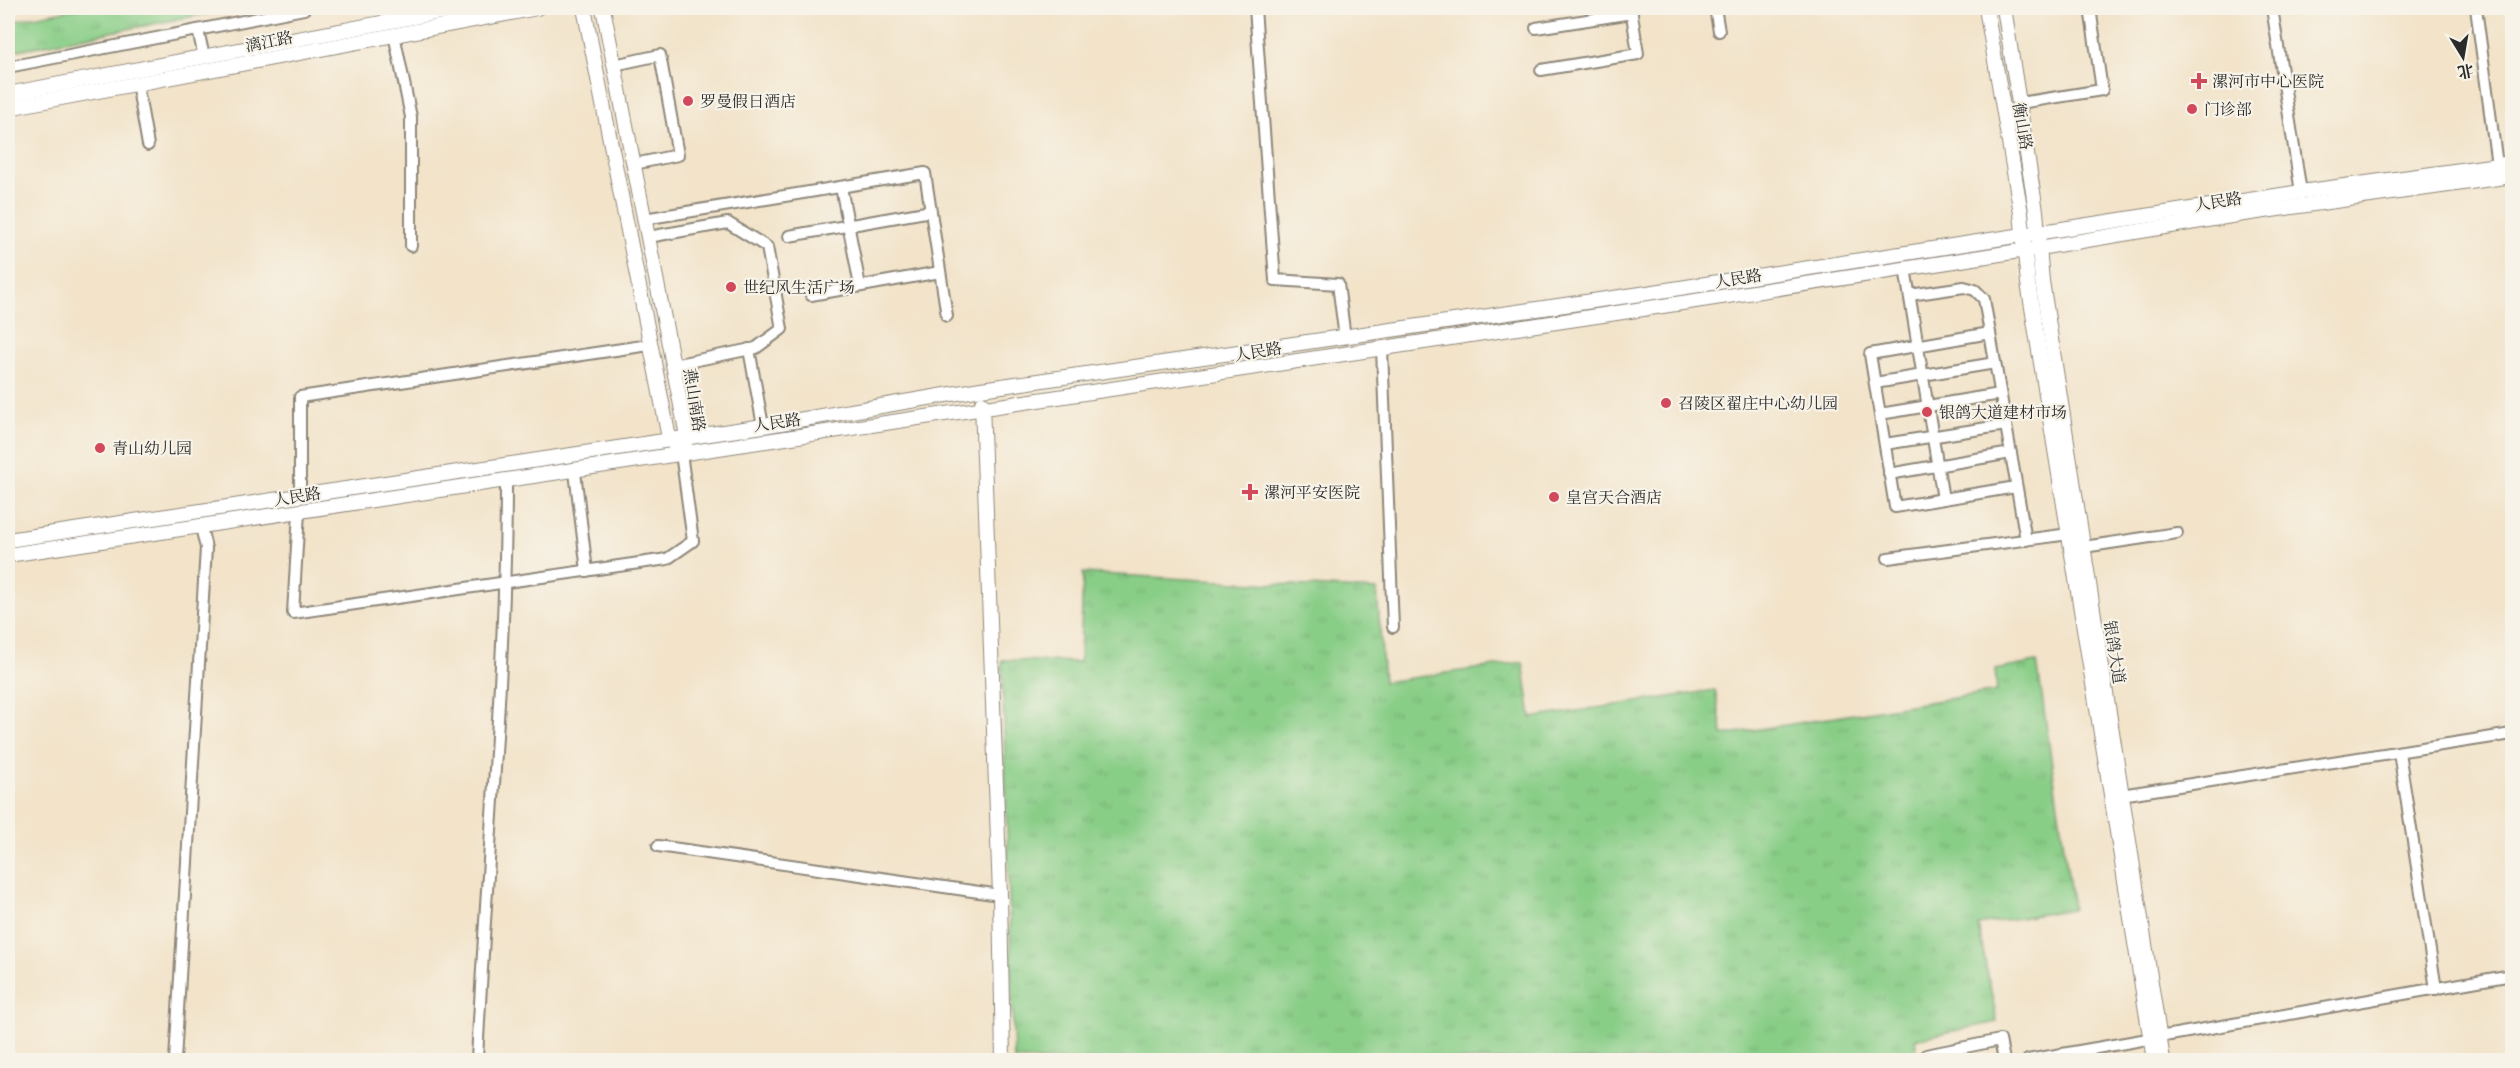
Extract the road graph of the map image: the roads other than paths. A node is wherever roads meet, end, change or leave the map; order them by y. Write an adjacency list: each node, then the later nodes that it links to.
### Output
1 (460, 8): 18 (main road, 漓江路)
2 (537, 8): 17 (main road, 漓江路)
3 (584, 8): 30 (main road, 燕山南路)
4 (603, 8): 19 (main road, 燕山南路)
5 (1256, 8): 51 (street)
6 (1715, 8): 16 (street)
7 (1986, 8): 38 (main road, 衡山路)
8 (2004, 8): 24 (main road, 衡山路)
9 (2090, 8): 24 (street)
10 (2272, 8): 32 (street)
11 (2476, 8): 29 (street)
12 (304, 9): 15 (street)
13 (1631, 10): 14 (street); 21 (street)
14 (1536, 27)
15 (198, 30): 18 (street); 20 (street)
16 (1719, 30)
17 (394, 34): 22 (main road, 漓江路); 41 (street)
18 (204, 57): 23 (main road, 漓江路)
19 (614, 64): 28 (main road, 燕山南路); 28 (street)
20 (8, 67)
21 (1541, 70)
22 (137, 83): 25 (main road, 漓江路); 26 (street)
23 (8, 94)
24 (2020, 103): 37 (main road, 衡山路)
25 (8, 108)
26 (148, 145)
27 (2512, 163): 29 (main road, 人民路)
28 (635, 169): 30 (main road); 35 (main road, 燕山南路)
29 (2503, 173): 32 (main road, 人民路); 34 (main road, 人民路)
30 (617, 178): 52 (main road, 燕山南路)
31 (841, 187): 33 (street); 35 (street); 36 (street)
32 (2301, 192): 34 (main road, 人民路)
33 (931, 211): 36 (street); 45 (street)
34 (2209, 212): 37 (main road, 人民路); 42 (main road, 人民路)
35 (644, 219): 40 (main road, 燕山南路)
36 (849, 225): 39 (street); 46 (street)
37 (2039, 231): 38 (main road, 人民路); 42 (main road, 衡山路)
38 (2023, 234): 43 (main road, 衡山路); 51 (main road, 人民路)
39 (789, 236)
40 (648, 237): 55 (street); 57 (main road, 燕山南路)
41 (411, 246)
42 (2039, 248): 43 (main road, 人民路); 86 (main road, 银鸽大道)
43 (2025, 250): 44 (main road, 人民路); 83 (main road, 银鸽大道)
44 (1905, 268): 48 (street); 54 (main road, 人民路)
45 (940, 272): 46 (street); 49 (street)
46 (860, 286): 47 (street)
47 (811, 295)
48 (1910, 295): 50 (street); 53 (street)
49 (947, 316)
50 (1990, 333): 53 (street); 56 (street)
51 (1345, 338): 60 (main road, 人民路)
52 (649, 345): 69 (main road, 燕山南路); 78 (street)
53 (1918, 346): 58 (street); 59 (street)
54 (1382, 349): 63 (main road, 人民路); 91 (street)
55 (749, 350): 57 (street); 66 (street)
56 (1995, 363): 58 (street); 61 (street)
57 (673, 365): 67 (main road, 燕山南路)
58 (1923, 375): 59 (street); 62 (street)
59 (1875, 383): 64 (street)
60 (981, 389): 63 (main road); 66 (main road, 人民路)
61 (2000, 394): 62 (street); 65 (street)
62 (1928, 406): 64 (street); 68 (street)
63 (982, 410): 71 (main road, 人民路); 96 (main road)
64 (1880, 414): 70 (street)
65 (2006, 424): 68 (street); 72 (street)
66 (763, 426): 67 (main road, 人民路)
67 (687, 436): 69 (main road, 人民路); 71 (main road, 燕山南路)
68 (1933, 436): 70 (street); 73 (street)
69 (669, 438): 71 (main road, 燕山南路); 78 (main road, 人民路)
70 (1884, 444): 75 (street)
71 (681, 453): 74 (main road, 人民路); 89 (street)
72 (2010, 453): 73 (street); 77 (street)
73 (1938, 465): 75 (street); 79 (street)
74 (575, 472): 76 (main road, 人民路); 89 (street)
75 (1889, 474): 79 (street)
76 (506, 482): 80 (main road, 人民路); 90 (street)
77 (2016, 487): 79 (street); 85 (street)
78 (300, 497): 84 (main road, 人民路)
79 (1943, 499)
80 (299, 512): 81 (main road, 人民路); 90 (street)
81 (201, 527): 87 (main road, 人民路); 101 (street)
82 (2177, 533): 86 (street)
83 (2069, 534): 85 (street); 86 (main road, 银鸽大道)
84 (8, 540)
85 (2026, 540): 88 (street)
86 (2077, 548): 94 (main road, 银鸽大道); 99 (main road, 银鸽大道)
87 (8, 555)
88 (1888, 558)
89 (587, 571): 90 (street)
90 (506, 582): 102 (street)
91 (1394, 627)
92 (2512, 734): 93 (street)
93 (2399, 752): 94 (street); 98 (street)
94 (2121, 795): 99 (main road, 银鸽大道)
95 (658, 846): 96 (street)
96 (1000, 895): 103 (main road)
97 (2512, 975): 98 (street)
98 (2436, 989): 99 (street)
99 (2155, 1037): 105 (street); 106 (main road, 银鸽大道); 107 (main road, 银鸽大道)
100 (1926, 1055): 104 (street)
101 (175, 1060)
102 (477, 1060)
103 (1003, 1060)
104 (2004, 1060)
105 (2028, 1060)
106 (2154, 1060)
107 (2163, 1060)

